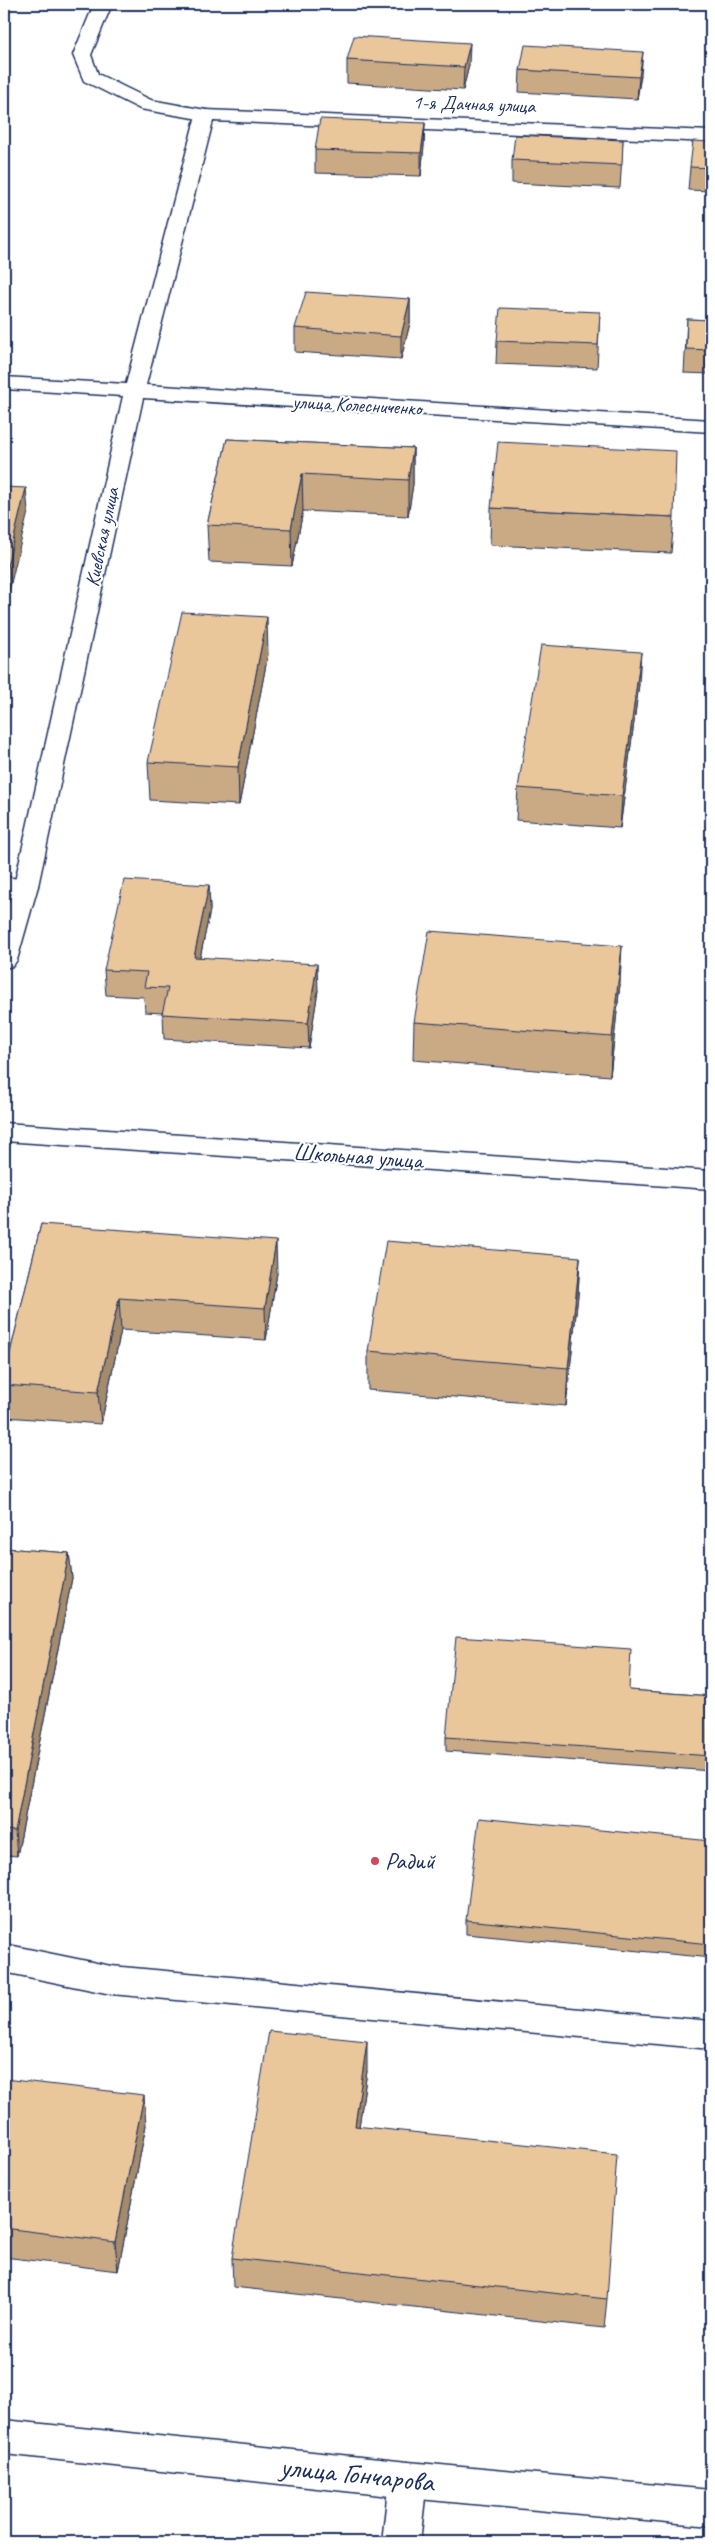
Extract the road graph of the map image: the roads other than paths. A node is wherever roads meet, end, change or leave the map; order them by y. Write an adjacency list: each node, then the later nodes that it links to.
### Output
1 (103, 4): 2 (street, 1-я Дачная улица)
2 (205, 115): 3 (street, 1-я Дачная улица); 5 (street, Киевская улица)
3 (711, 137)
4 (4, 383): 5 (street, улица Колесниченко)
5 (134, 392): 6 (street, улица Колесниченко); 7 (street, Киевская улица)
6 (711, 426)
7 (15, 885): 8 (street, Киевская улица)
8 (4, 960)
9 (4, 1132): 10 (street, Школьная улица)
10 (711, 1180)
11 (4, 1958): 12 (street)
12 (711, 2034)
13 (4, 2436): 14 (street, улица Гончарова)
14 (408, 2480): 15 (street, улица Гончарова); 16 (street)
15 (711, 2508)
16 (401, 2542)

